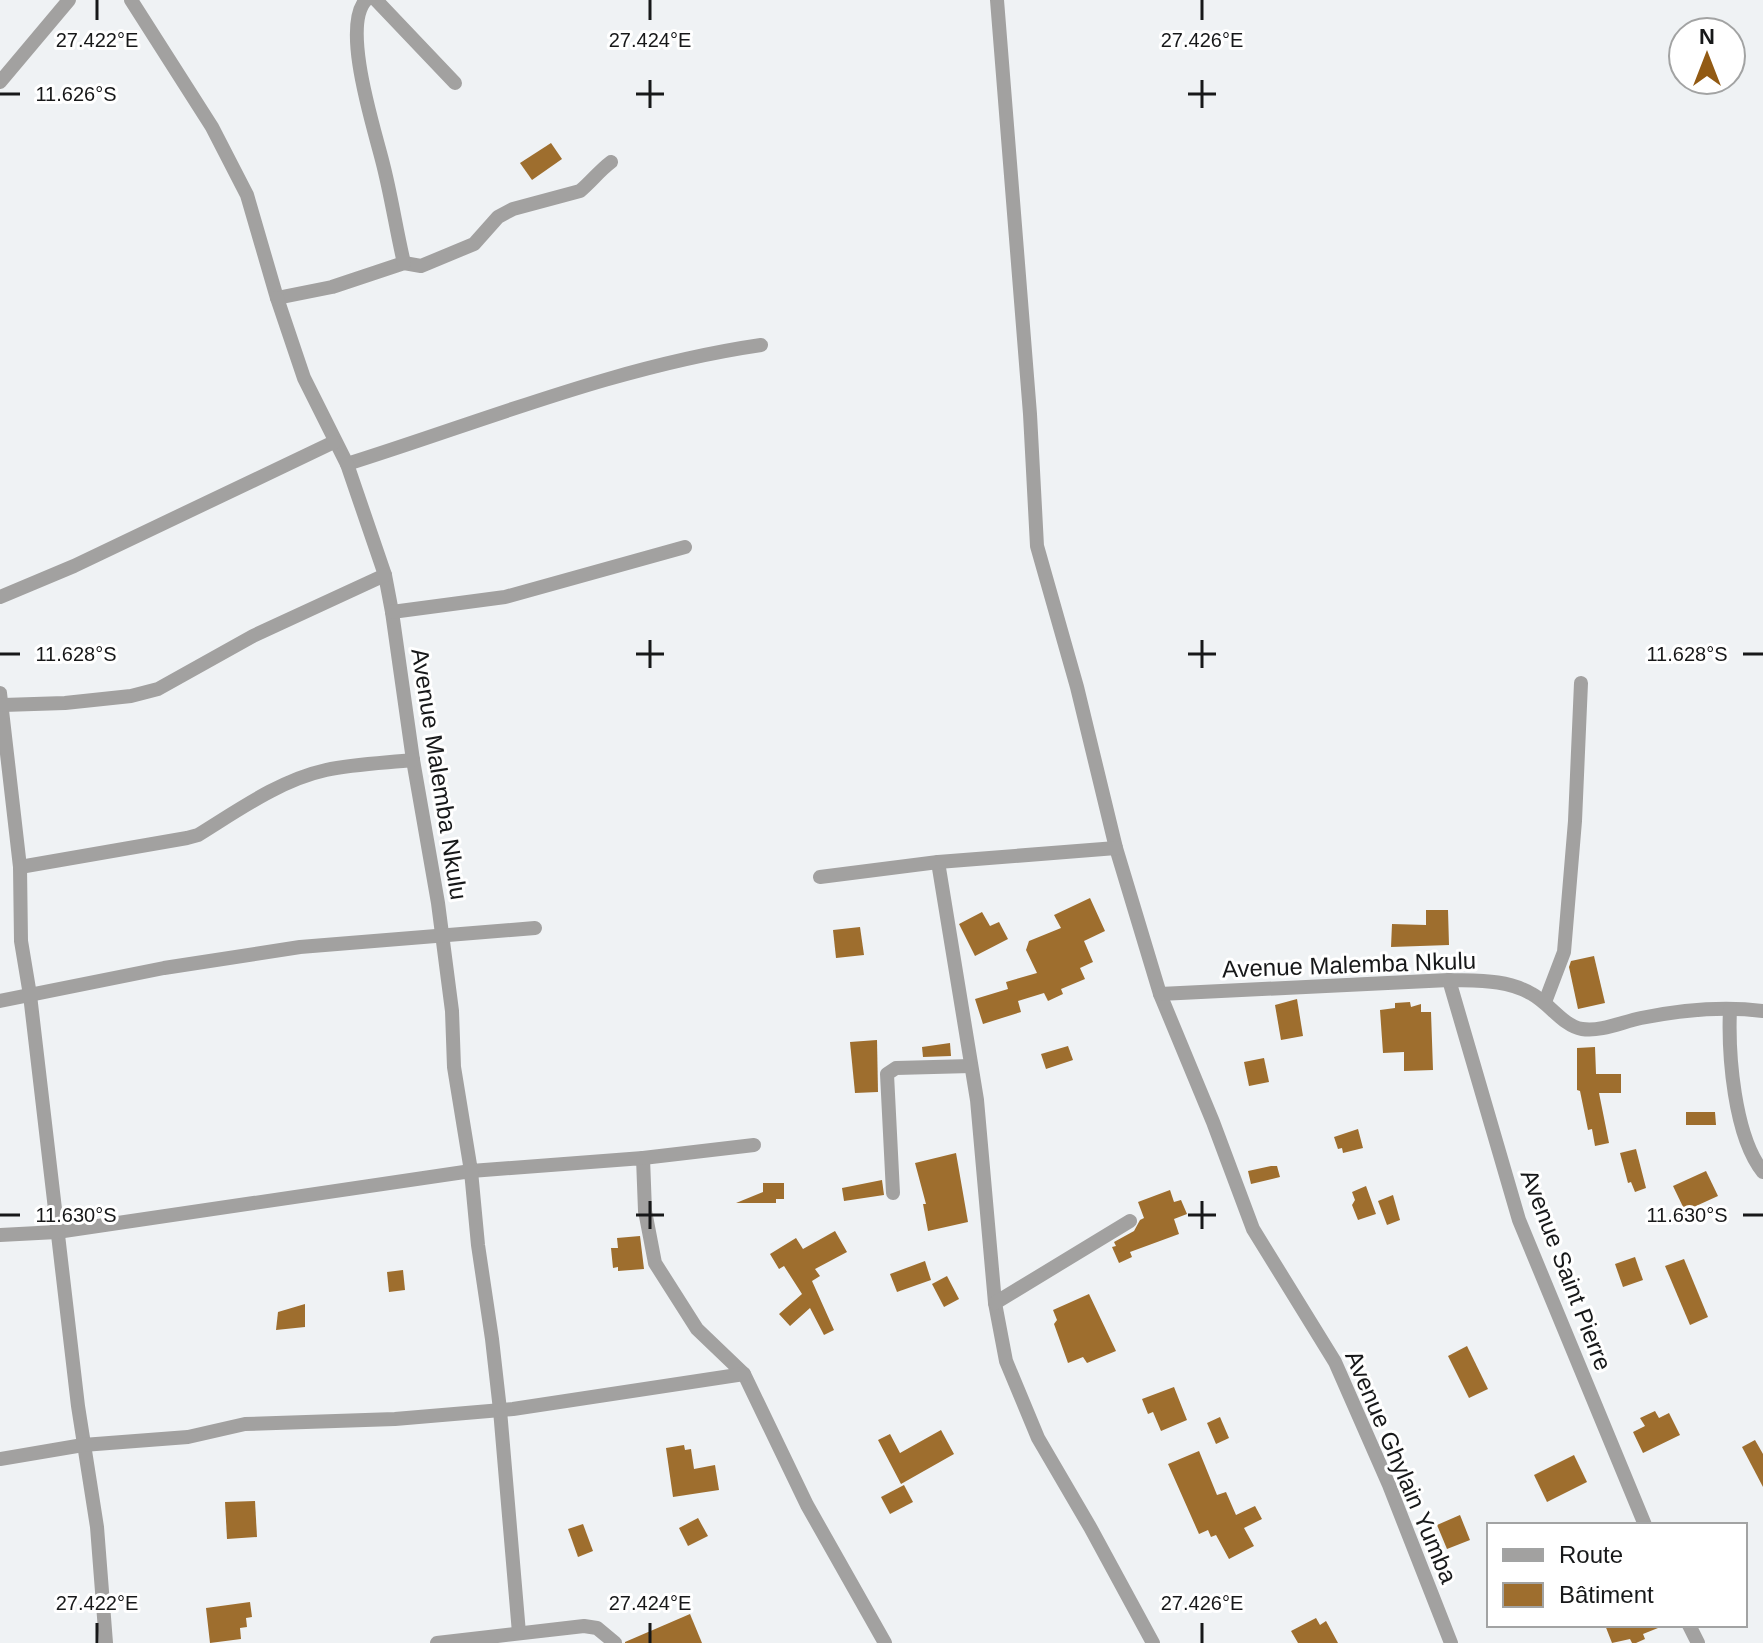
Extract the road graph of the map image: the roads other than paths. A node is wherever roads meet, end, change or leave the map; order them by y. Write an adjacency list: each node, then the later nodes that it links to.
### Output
1 (69, 0): 6 (street)
2 (131, 0): 10 (street, Avenue Malemba Nkulu)
3 (366, 0): 9 (street)
4 (376, 0): 7 (street)
5 (997, 0): 21 (street, Avenue Ghylain Yumba)
6 (0, 82)
7 (455, 83)
8 (611, 162): 9 (street)
9 (404, 263): 10 (street)
10 (277, 298): 12 (street, Avenue Malemba Nkulu)
11 (761, 345): 13 (street)
12 (334, 442): 13 (street, Avenue Malemba Nkulu); 16 (street)
13 (347, 464): 15 (street, Avenue Malemba Nkulu)
14 (685, 547): 17 (street)
15 (385, 575): 17 (street, Avenue Malemba Nkulu); 19 (street)
16 (0, 597)
17 (392, 612): 20 (street, Avenue Malemba Nkulu)
18 (1581, 683): 31 (street)
19 (1, 699): 23 (street)
20 (413, 760): 23 (street); 26 (street, Avenue Malemba Nkulu)
21 (1116, 848): 22 (street); 28 (street, Avenue Ghylain Yumba)
22 (938, 862): 24 (street); 34 (street)
23 (20, 867): 29 (street)
24 (820, 877)
25 (535, 928): 26 (street)
26 (441, 937): 29 (street); 37 (street, Avenue Malemba Nkulu)
27 (1449, 980): 28 (street, Avenue Malemba Nkulu); 31 (street, Avenue Malemba Nkulu); 48 (street, Avenue Saint Pierre)
28 (1160, 994): 55 (street, Avenue Ghylain Yumba)
29 (30, 995): 30 (street); 41 (street)
30 (0, 1001)
31 (1545, 1002): 32 (street, Avenue Malemba Nkulu)
32 (1730, 1009): 33 (street, Avenue Malemba Nkulu); 38 (street)
33 (1763, 1011)
34 (971, 1066): 39 (street); 43 (street)
35 (754, 1145): 36 (street)
36 (643, 1158): 37 (street); 44 (street)
37 (471, 1171): 41 (street); 45 (street, Avenue Malemba Nkulu)
38 (1763, 1172)
39 (893, 1193)
40 (1130, 1221): 43 (street)
41 (57, 1232): 42 (street); 46 (street)
42 (0, 1235)
43 (995, 1303): 54 (street)
44 (744, 1374): 45 (street); 53 (street)
45 (500, 1410): 46 (street); 49 (street, Avenue Malemba Nkulu)
46 (83, 1445): 47 (street); 50 (street)
47 (0, 1459)
48 (1644, 1523)
49 (519, 1633): 51 (street); 52 (street)
50 (106, 1643)
51 (437, 1643)
52 (615, 1643)
53 (885, 1643)
54 (1153, 1643)
55 (1451, 1643)

